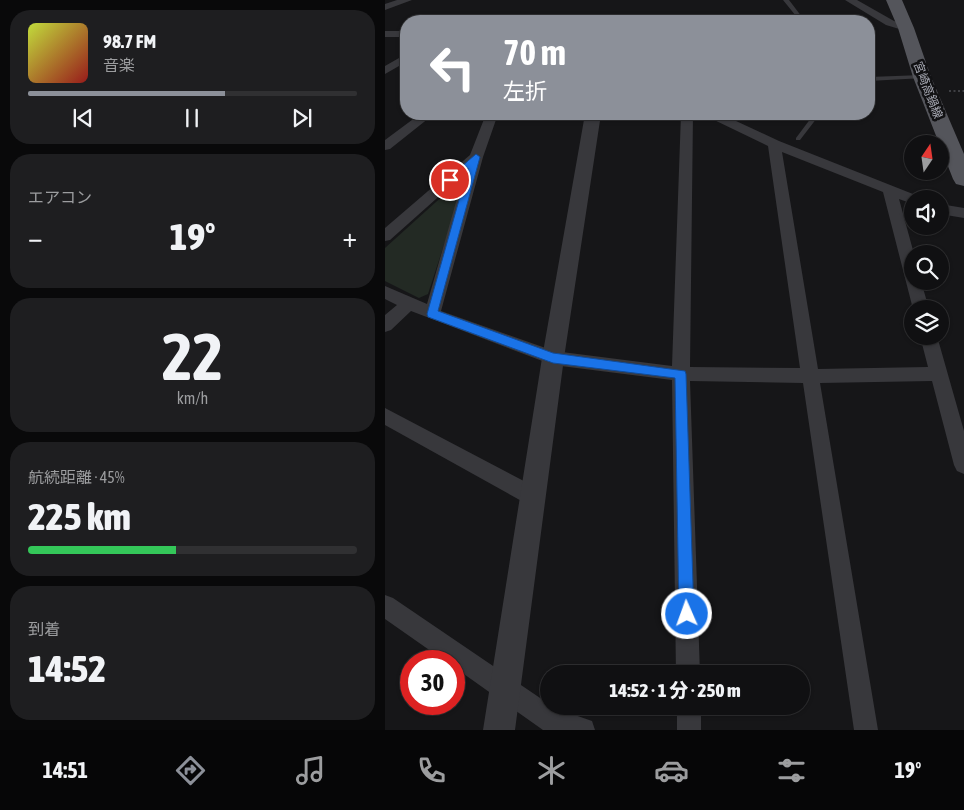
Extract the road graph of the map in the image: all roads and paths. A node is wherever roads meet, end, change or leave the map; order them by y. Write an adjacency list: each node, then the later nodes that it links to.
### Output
1 (407, 0): 5 (street)
2 (786, 0): 6 (lane)
3 (850, 0): 7 (street)
4 (893, 0): 7 (main road, 宮崎高鍋線)
5 (385, 7)
6 (798, 15)
7 (906, 28): 12 (main road, 宮崎高鍋線)
8 (385, 34): 9 (street)
9 (400, 34)
10 (400, 61): 11 (street)
11 (385, 70)
12 (922, 77): 13 (lane); 24 (main road, 宮崎高鍋線)
13 (875, 79)
14 (420, 120): 22 (street)
15 (490, 120): 23 (street)
16 (592, 120): 36 (street)
17 (687, 120): 37 (street)
18 (724, 120): 21 (street)
19 (812, 120): 20 (lane)
20 (798, 139)
21 (774, 144): 25 (street); 39 (street)
22 (385, 146)
23 (476, 157): 29 (street); 33 (street)
24 (964, 179)
25 (890, 191): 26 (street); 30 (street)
26 (904, 196)
27 (949, 210): 28 (street)
28 (964, 213)
29 (385, 236)
30 (904, 245)
31 (385, 292): 32 (street)
32 (409, 304): 33 (street); 34 (street)
33 (432, 314): 36 (street)
34 (385, 326)
35 (930, 345): 38 (street)
36 (553, 358): 37 (street); 42 (street)
37 (681, 374): 39 (street); 44 (street)
38 (938, 374): 39 (street); 41 (street)
39 (811, 376): 50 (street)
40 (385, 416): 42 (street)
41 (964, 465)
42 (534, 497): 45 (street)
43 (385, 606): 45 (street)
44 (688, 665)
45 (506, 688): 47 (street); 48 (street)
46 (689, 715): 49 (street)
47 (499, 730)
48 (583, 730)
49 (689, 730)
50 (866, 730)

